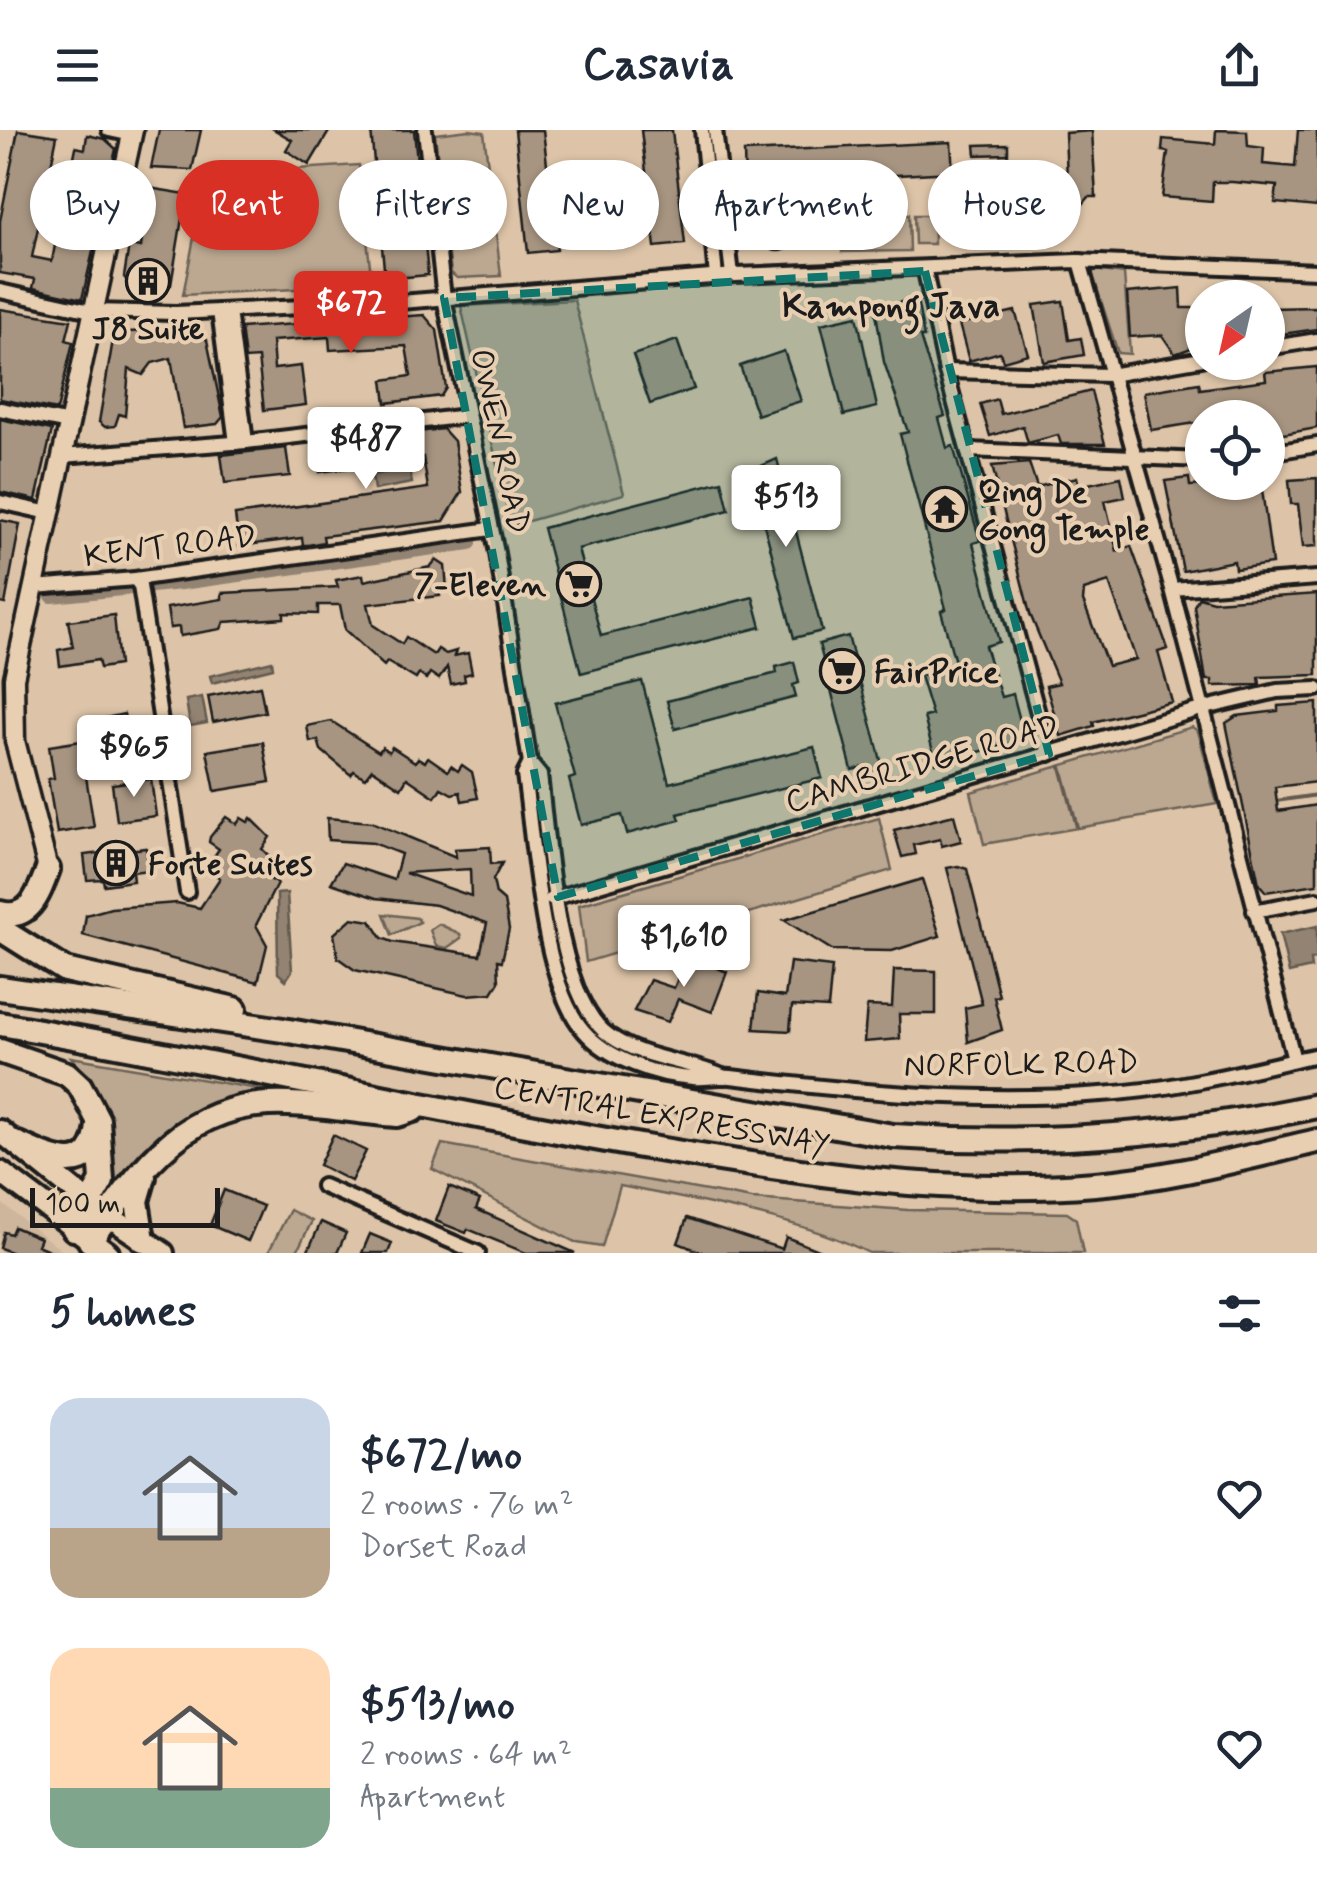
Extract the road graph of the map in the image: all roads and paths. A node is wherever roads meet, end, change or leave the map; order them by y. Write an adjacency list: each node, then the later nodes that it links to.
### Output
1 (109, 130): 5 (street)
2 (425, 130): 12 (street, OWEN ROAD)
3 (702, 130): 10 (street)
4 (715, 130): 9 (street)
5 (133, 132): 13 (street)
6 (1080, 261): 7 (street); 8 (street); 19 (street)
7 (926, 270): 9 (street); 18 (street)
8 (1317, 271)
9 (732, 276): 10 (street)
10 (716, 277): 12 (street)
11 (0, 292): 13 (street)
12 (444, 298): 14 (street); 21 (street, OWEN ROAD)
13 (92, 311): 14 (street); 22 (street)
14 (224, 311): 23 (street)
15 (1317, 340): 16 (street)
16 (1285, 345)
17 (1185, 362): 19 (street)
18 (946, 371): 19 (street); 25 (street)
19 (1110, 375): 28 (street)
20 (0, 409): 22 (street)
21 (466, 416): 23 (street); 32 (street, OWEN ROAD)
22 (69, 423): 27 (street)
23 (241, 443): 27 (street)
24 (1317, 445): 26 (street)
25 (968, 450): 28 (street); 39 (street)
26 (1285, 450)
27 (62, 456): 31 (street)
28 (1134, 460): 29 (street); 36 (street)
29 (1185, 460)
30 (0, 502): 31 (street)
31 (49, 513): 35 (street)
32 (491, 529): 34 (street, KENT ROAD); 42 (street, OWEN ROAD)
33 (1317, 578): 36 (street)
34 (138, 583): 35 (street, KENT ROAD); 41 (street)
35 (34, 588): 40 (street)
36 (1172, 589): 38 (street)
37 (1317, 689): 38 (street, CAMBRIDGE ROAD)
38 (1201, 709): 39 (street, CAMBRIDGE ROAD); 44 (street)
39 (1049, 754): 42 (street, CAMBRIDGE ROAD)
40 (48, 869): 45 (highway)
41 (187, 892)
42 (551, 899): 53 (street, OWEN ROAD)
43 (1317, 899): 44 (street)
44 (1254, 911): 52 (street)
45 (0, 913)
46 (0, 929): 49 (highway)
47 (0, 988): 49 (highway, CENTRAL EXPRESSWAY)
48 (0, 1024): 54 (highway, CENTRAL EXPRESSWAY)
49 (390, 1049): 55 (highway, CENTRAL EXPRESSWAY)
50 (0, 1051): 56 (highway)
51 (1317, 1054): 52 (street, NORFOLK ROAD)
52 (1294, 1060): 53 (street, NORFOLK ROAD)
53 (725, 1076)
54 (426, 1106): 58 (highway, CENTRAL EXPRESSWAY); 59 (highway)
55 (1317, 1106)
56 (98, 1120): 57 (highway); 62 (highway)
57 (9, 1137): 62 (main road)
58 (1317, 1140)
59 (148, 1164): 62 (highway); 63 (highway)
60 (0, 1172): 64 (main road)
61 (322, 1186): 66 (street)
62 (100, 1210): 63 (main road); 64 (highway)
63 (143, 1240): 65 (main road)
64 (91, 1241)
65 (163, 1253)
66 (478, 1253)

